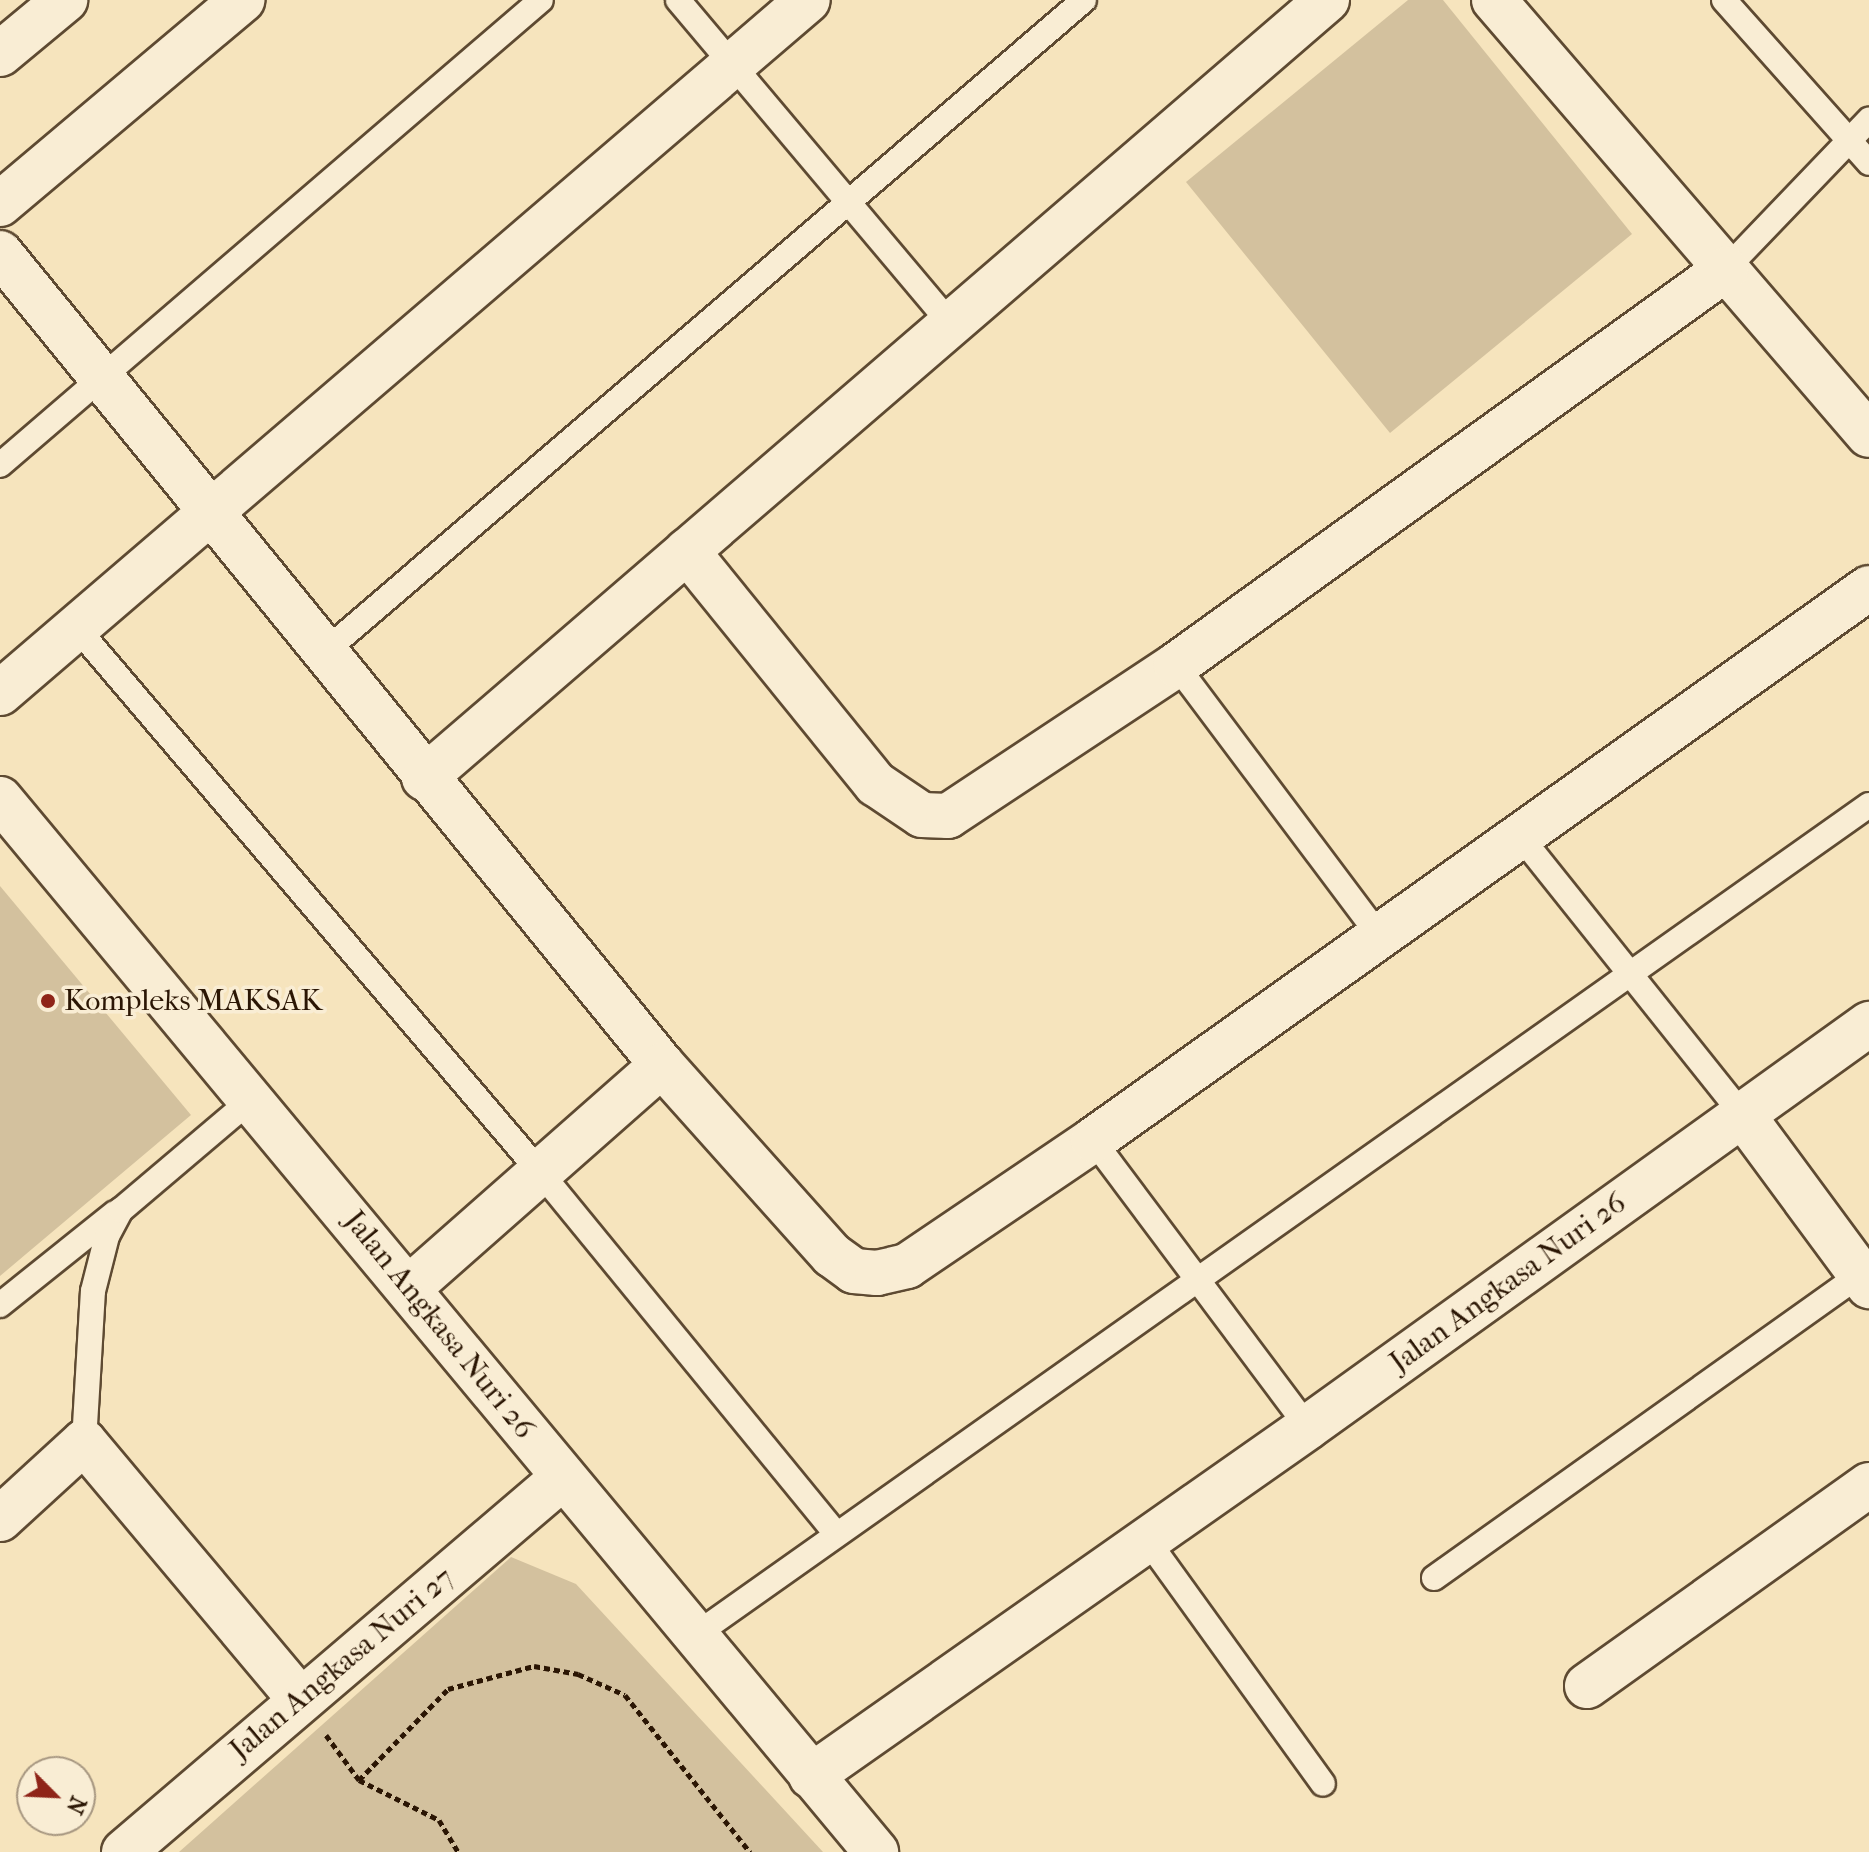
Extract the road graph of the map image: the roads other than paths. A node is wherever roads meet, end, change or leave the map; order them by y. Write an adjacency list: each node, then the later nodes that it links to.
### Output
1 (65, 0): 10 (street)
2 (242, 0): 15 (street)
3 (541, 0): 20 (lane)
4 (678, 0): 11 (lane)
5 (808, 0): 11 (street)
6 (1084, 0): 16 (lane)
7 (1327, 0): 19 (street)
8 (1494, 0): 18 (street)
9 (1724, 0): 13 (lane)
10 (0, 54)
11 (733, 65): 16 (lane); 23 (street)
12 (1869, 120): 13 (lane)
13 (1849, 140): 14 (lane); 18 (lane)
14 (1869, 163)
15 (0, 204)
16 (850, 204): 19 (lane); 27 (lane)
17 (0, 253): 20 (street)
18 (1726, 269): 21 (street); 28 (street)
19 (951, 324): 24 (street)
20 (101, 376): 22 (lane); 23 (street)
21 (1869, 435)
22 (0, 465)
23 (209, 513): 26 (street); 27 (street)
24 (687, 551): 28 (street); 30 (street)
25 (1869, 588): 33 (street)
26 (76, 627): 29 (street); 41 (lane)
27 (322, 654): 30 (street)
28 (1176, 665): 34 (lane)
29 (0, 693)
30 (424, 778): 37 (street)
31 (0, 799): 38 (street, Jalan Angkasa Nuri 26)
32 (1869, 805): 35 (lane)
33 (1520, 836): 34 (street); 35 (lane)
34 (1379, 935): 40 (street)
35 (1631, 975): 39 (lane); 44 (lane)
36 (1869, 1024): 39 (street, Jalan Angkasa Nuri 26)
37 (662, 1065): 40 (street); 41 (street)
38 (253, 1098): 42 (lane); 45 (street, Jalan Angkasa Nuri 26)
39 (1742, 1114): 43 (street); 47 (street, Jalan Angkasa Nuri 26)
40 (1093, 1140): 44 (lane)
41 (540, 1172): 45 (street); 52 (lane)
42 (121, 1210): 46 (lane); 48 (lane)
43 (1866, 1276): 54 (lane)
44 (1198, 1280): 47 (lane); 52 (lane)
45 (410, 1287): 49 (street, Jalan Angkasa Nuri 26)
46 (0, 1305)
47 (1308, 1427): 53 (street, Jalan Angkasa Nuri 26)
48 (84, 1442): 51 (street); 57 (street)
49 (561, 1479): 55 (street, Jalan Angkasa Nuri 26); 57 (street, Jalan Angkasa Nuri 27)
50 (1869, 1485): 56 (street)
51 (0, 1519)
52 (836, 1533): 55 (lane)
53 (1145, 1537): 58 (street, Jalan Angkasa Nuri 26); 59 (lane)
54 (1434, 1578)
55 (694, 1636): 58 (street, Jalan Angkasa Nuri 26)
56 (1587, 1686)
57 (299, 1698): 60 (street, Jalan Angkasa Nuri 27)
58 (811, 1776): 61 (street, Jalan Angkasa Nuri 26)
59 (1323, 1784)
60 (124, 1852)
61 (876, 1852)

